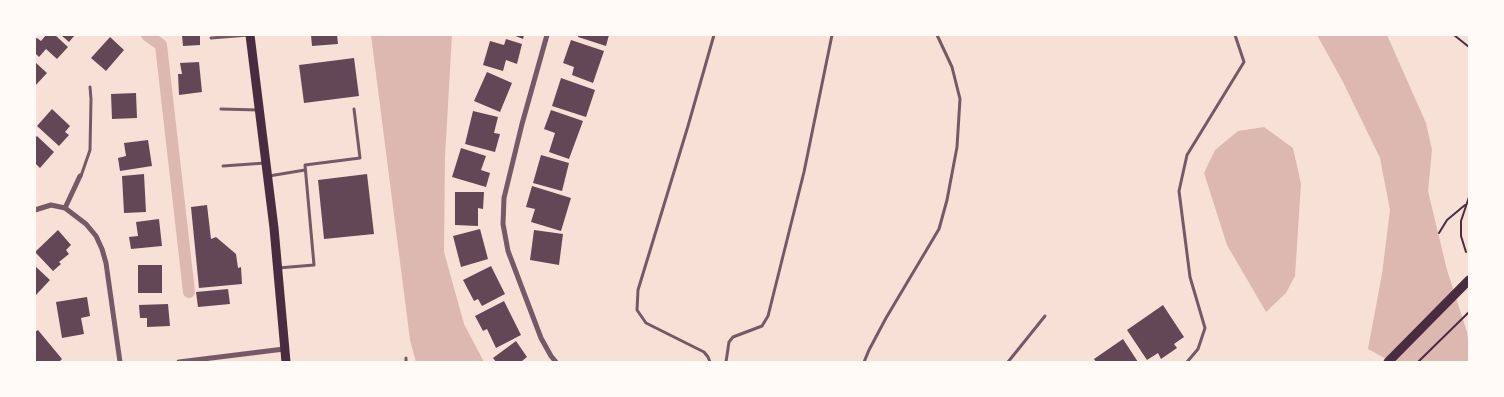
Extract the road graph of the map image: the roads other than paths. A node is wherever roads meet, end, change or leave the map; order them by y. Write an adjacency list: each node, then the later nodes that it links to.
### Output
1 (250, 35): 7 (lane); 11 (main road)
2 (547, 35): 26 (street)
3 (714, 35): 27 (lane)
4 (832, 35): 28 (lane)
5 (937, 35): 29 (lane)
6 (1235, 35): 31 (lane)
7 (211, 38)
8 (90, 87): 15 (lane)
9 (221, 109): 11 (lane)
10 (354, 109): 14 (lane)
11 (259, 110): 12 (main road)
12 (266, 163): 13 (lane); 16 (main road)
13 (223, 166)
14 (306, 170): 16 (lane); 19 (lane)
15 (80, 176): 17 (street)
16 (267, 176): 19 (main road)
17 (65, 208): 18 (street); 23 (street)
18 (35, 210)
19 (277, 268): 22 (main road)
20 (1466, 284): 32 (main road)
21 (1045, 316): 30 (lane)
22 (284, 349): 24 (street); 25 (main road)
23 (120, 362)
24 (179, 362)
25 (286, 362)
26 (556, 362)
27 (710, 362)
28 (726, 362)
29 (864, 362)
30 (1008, 362)
31 (1187, 362)
32 (1388, 362)

